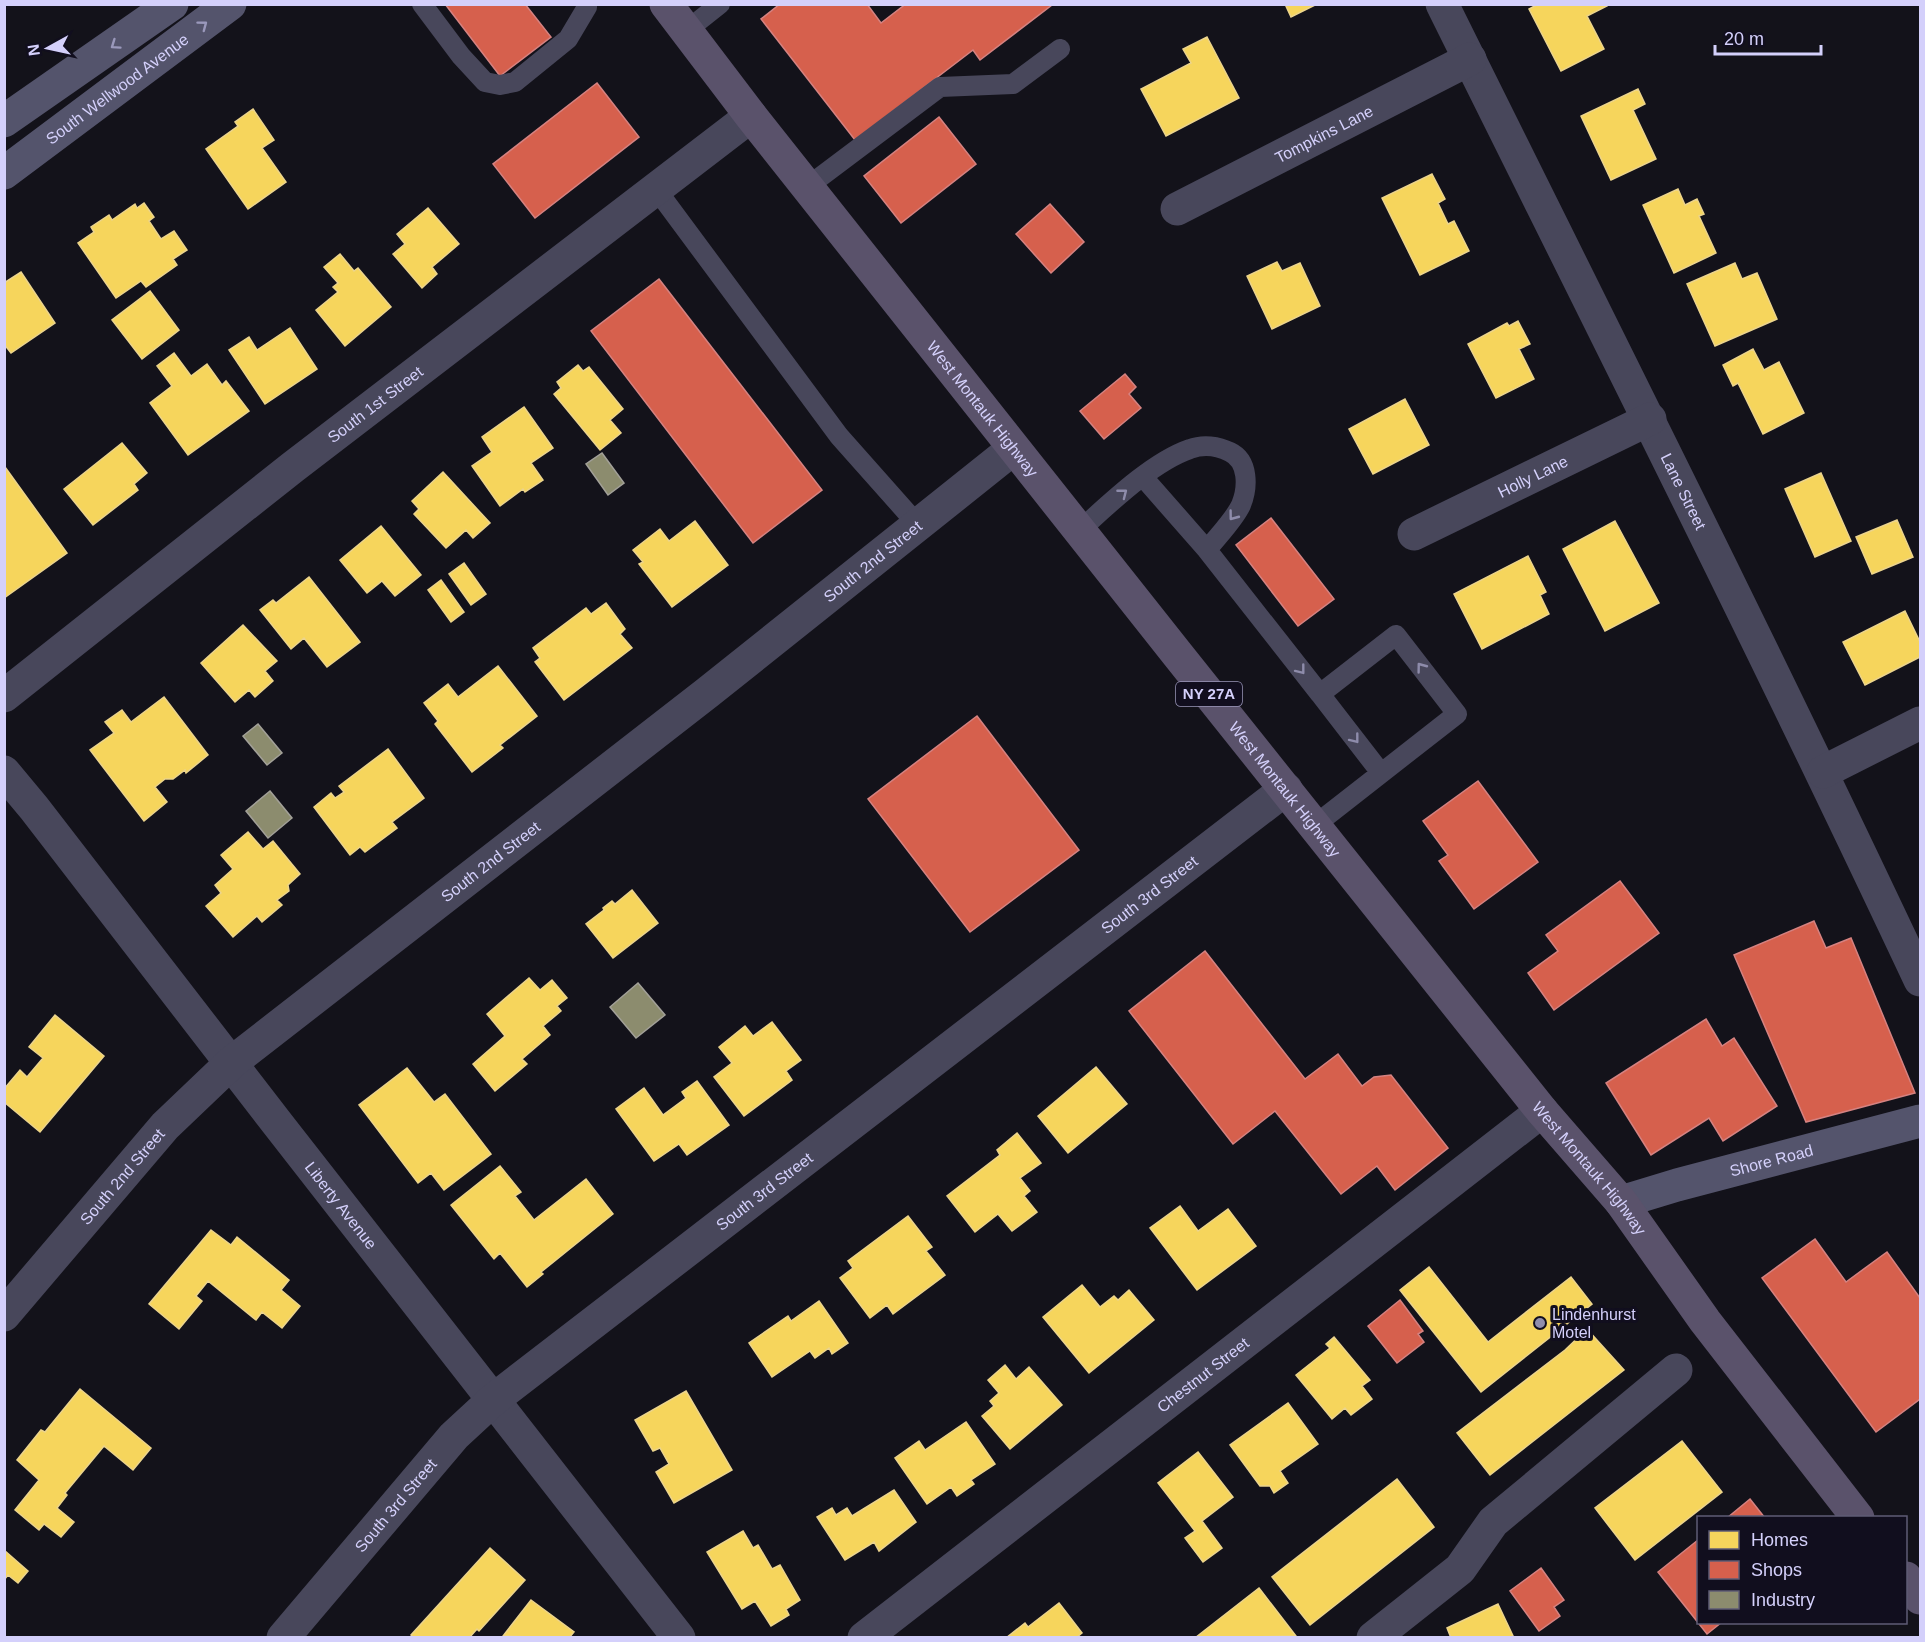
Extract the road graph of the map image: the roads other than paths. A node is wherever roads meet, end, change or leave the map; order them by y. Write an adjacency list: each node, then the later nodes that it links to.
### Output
1 (230, 4): 11 (main road, South Wellwood Avenue, one-way to 1)
2 (422, 4): 6 (lane)
3 (666, 4): 8 (main road, West Montauk Highway / NY 27A)
4 (720, 4): 8 (lane)
5 (1442, 4): 10 (street, Lane Street)
6 (587, 5)
7 (164, 7): 11 (lane); 13 (main road, one-way to 13)
8 (686, 31): 12 (main road, West Montauk Highway / NY 27A)
9 (1060, 49): 15 (lane)
10 (1470, 59): 17 (street, Tompkins Lane); 18 (street, Lane Street)
11 (147, 67): 14 (main road, South Wellwood Avenue)
12 (751, 116): 15 (main road, West Montauk Highway / NY 27A); 16 (street, South 1st Street)
13 (4, 121)
14 (4, 173)
15 (807, 187): 19 (main road, West Montauk Highway / NY 27A)
16 (656, 189): 21 (lane); 26 (street, South 1st Street)
17 (1177, 209)
18 (1650, 419): 23 (street, Holly Lane); 29 (street, Lane Street)
19 (1013, 449): 21 (street, South 2nd Street); 22 (main road, West Montauk Highway / NY 27A)
20 (1143, 477): 22 (lane, one-way to 20); 24 (lane); 24 (lane, one-way to 24)
21 (918, 525): 34 (street, South 2nd Street)
22 (1079, 531): 31 (main road, West Montauk Highway / NY 27A)
23 (1414, 534)
24 (1207, 550): 25 (lane, one-way to 25)
25 (1320, 694): 30 (lane, one-way to 30); 30 (lane, one-way to 25)
26 (4, 696)
27 (1920, 723): 29 (street)
28 (4, 772): 34 (street, Liberty Avenue)
29 (1823, 772): 33 (street, Lane Street)
30 (1381, 773): 32 (lane)
31 (1286, 789): 32 (main road, West Montauk Highway / NY 27A); 40 (street, South 3rd Street)
32 (1315, 825): 35 (main road, West Montauk Highway / NY 27A)
33 (1920, 980)
34 (231, 1063): 38 (street, South 2nd Street); 40 (street, Liberty Avenue)
35 (1542, 1111): 37 (main road, West Montauk Highway / NY 27A); 46 (street, Chestnut Street)
36 (1920, 1121): 37 (main road, Shore Road)
37 (1621, 1202): 41 (main road, West Montauk Highway / NY 27A)
38 (4, 1315)
39 (1676, 1370): 47 (street)
40 (493, 1400): 44 (street, South 3rd Street); 45 (street, Liberty Avenue)
41 (1856, 1516)
42 (1907, 1581): 43 (main road)
43 (1920, 1598)
44 (283, 1638)
45 (679, 1638)
46 (864, 1638)
47 (1373, 1638)

